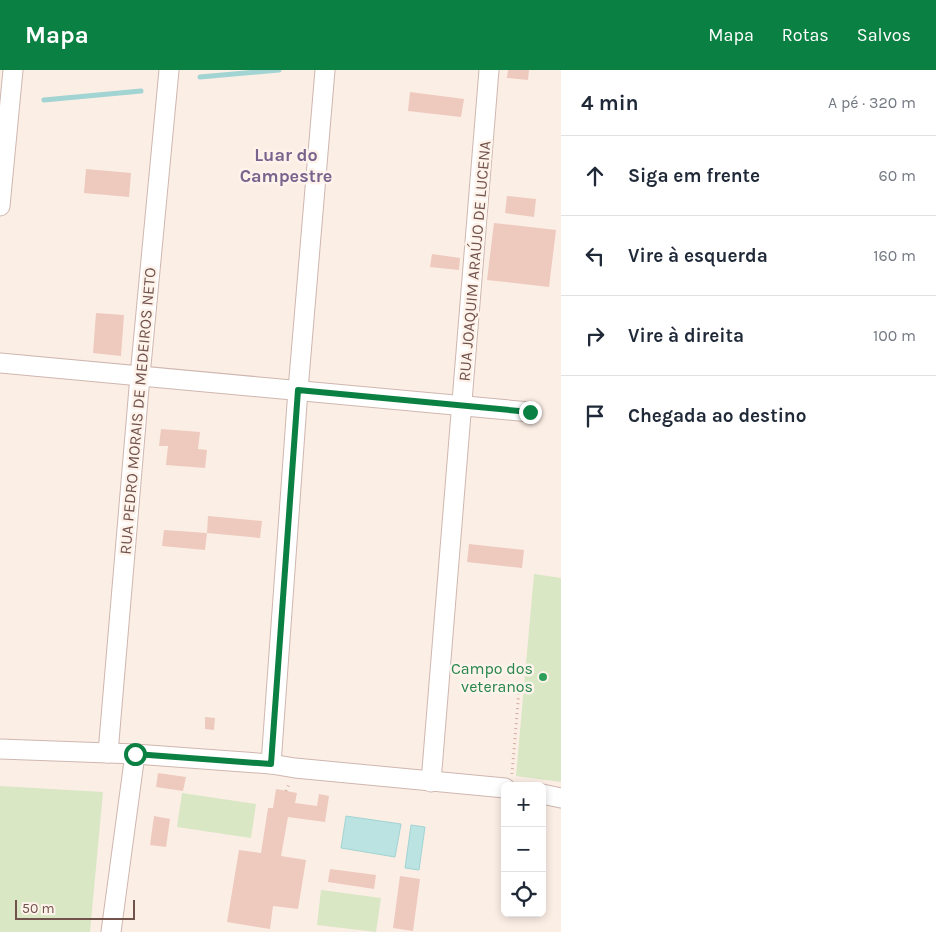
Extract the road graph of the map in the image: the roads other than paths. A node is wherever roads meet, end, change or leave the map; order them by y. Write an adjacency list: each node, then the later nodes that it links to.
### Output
1 (13, 70): 5 (street)
2 (169, 70): 7 (street, RUA PEDRO MORAIS DE MEDEIROS NETO)
3 (324, 70): 8 (street)
4 (489, 70): 9 (street, RUA JOAQUIM ARAÚJO DE LUCENA)
5 (0, 206)
6 (0, 363): 7 (street)
7 (140, 376): 8 (street); 12 (street, RUA PEDRO MORAIS DE MEDEIROS NETO)
8 (298, 390): 9 (street); 14 (street)
9 (462, 406): 10 (street); 15 (street, RUA JOAQUIM ARAÚJO DE LUCENA)
10 (530, 412)
11 (0, 749): 12 (street)
12 (108, 753): 13 (street)
13 (135, 754): 14 (street); 19 (street)
14 (271, 764): 15 (street)
15 (431, 782): 16 (street)
16 (501, 784)
17 (546, 795): 18 (street)
18 (561, 798)
19 (111, 932)

